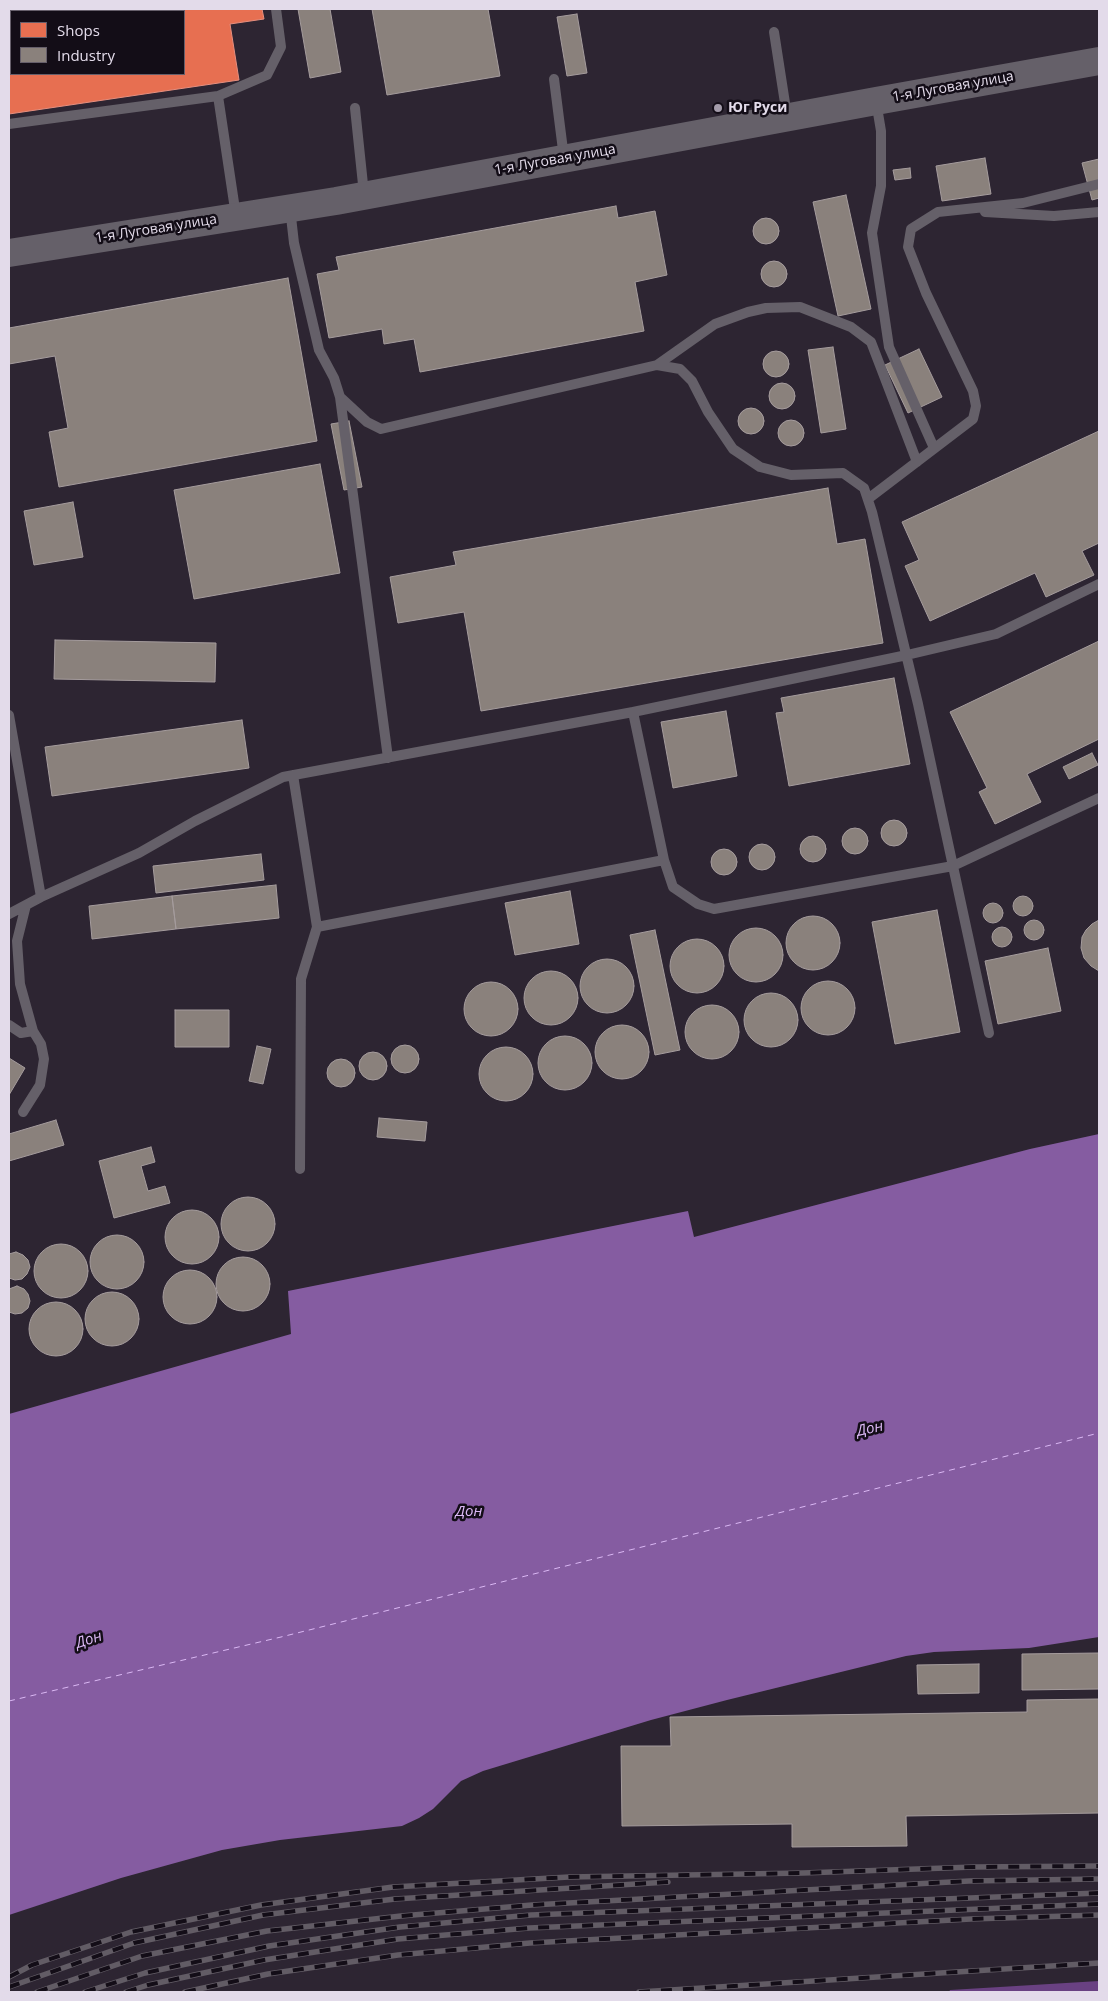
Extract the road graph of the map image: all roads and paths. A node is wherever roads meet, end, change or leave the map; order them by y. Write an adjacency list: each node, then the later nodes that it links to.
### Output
1 (276, 9): 5 (lane)
2 (774, 32): 8 (lane)
3 (1099, 61): 6 (main road, 1-я Луговая улица)
4 (554, 79): 10 (lane)
5 (218, 96): 9 (lane); 16 (lane)
6 (876, 101): 8 (main road, 1-я Луговая улица); 20 (lane)
7 (355, 108): 12 (lane)
8 (787, 117): 10 (main road, 1-я Луговая улица)
9 (9, 124)
10 (564, 159): 12 (main road, 1-я Луговая улица)
11 (1099, 184): 14 (lane)
12 (364, 194): 13 (main road, 1-я Луговая улица)
13 (290, 208): 16 (main road, 1-я Луговая улица); 19 (lane)
14 (954, 210): 15 (lane); 20 (lane)
15 (1099, 212)
16 (236, 217): 17 (main road, 1-я Луговая улица)
17 (9, 252)
18 (657, 365): 19 (lane); 21 (lane); 22 (lane)
19 (340, 397): 27 (lane)
20 (934, 448): 21 (lane)
21 (917, 462): 22 (lane)
22 (868, 499): 24 (lane)
23 (1099, 584): 24 (lane)
24 (907, 655): 25 (lane); 31 (lane)
25 (633, 712): 27 (lane); 30 (lane)
26 (9, 715): 32 (lane)
27 (388, 758): 28 (lane)
28 (293, 775): 32 (lane); 35 (lane)
29 (1099, 798): 31 (lane)
30 (664, 860): 31 (lane); 35 (lane)
31 (953, 866): 38 (lane)
32 (42, 897): 33 (lane)
33 (26, 905): 34 (lane); 37 (lane)
34 (9, 914)
35 (317, 928): 40 (lane)
36 (9, 1025): 37 (lane)
37 (33, 1031): 39 (lane)
38 (989, 1033)
39 (23, 1112)
40 (300, 1169)

